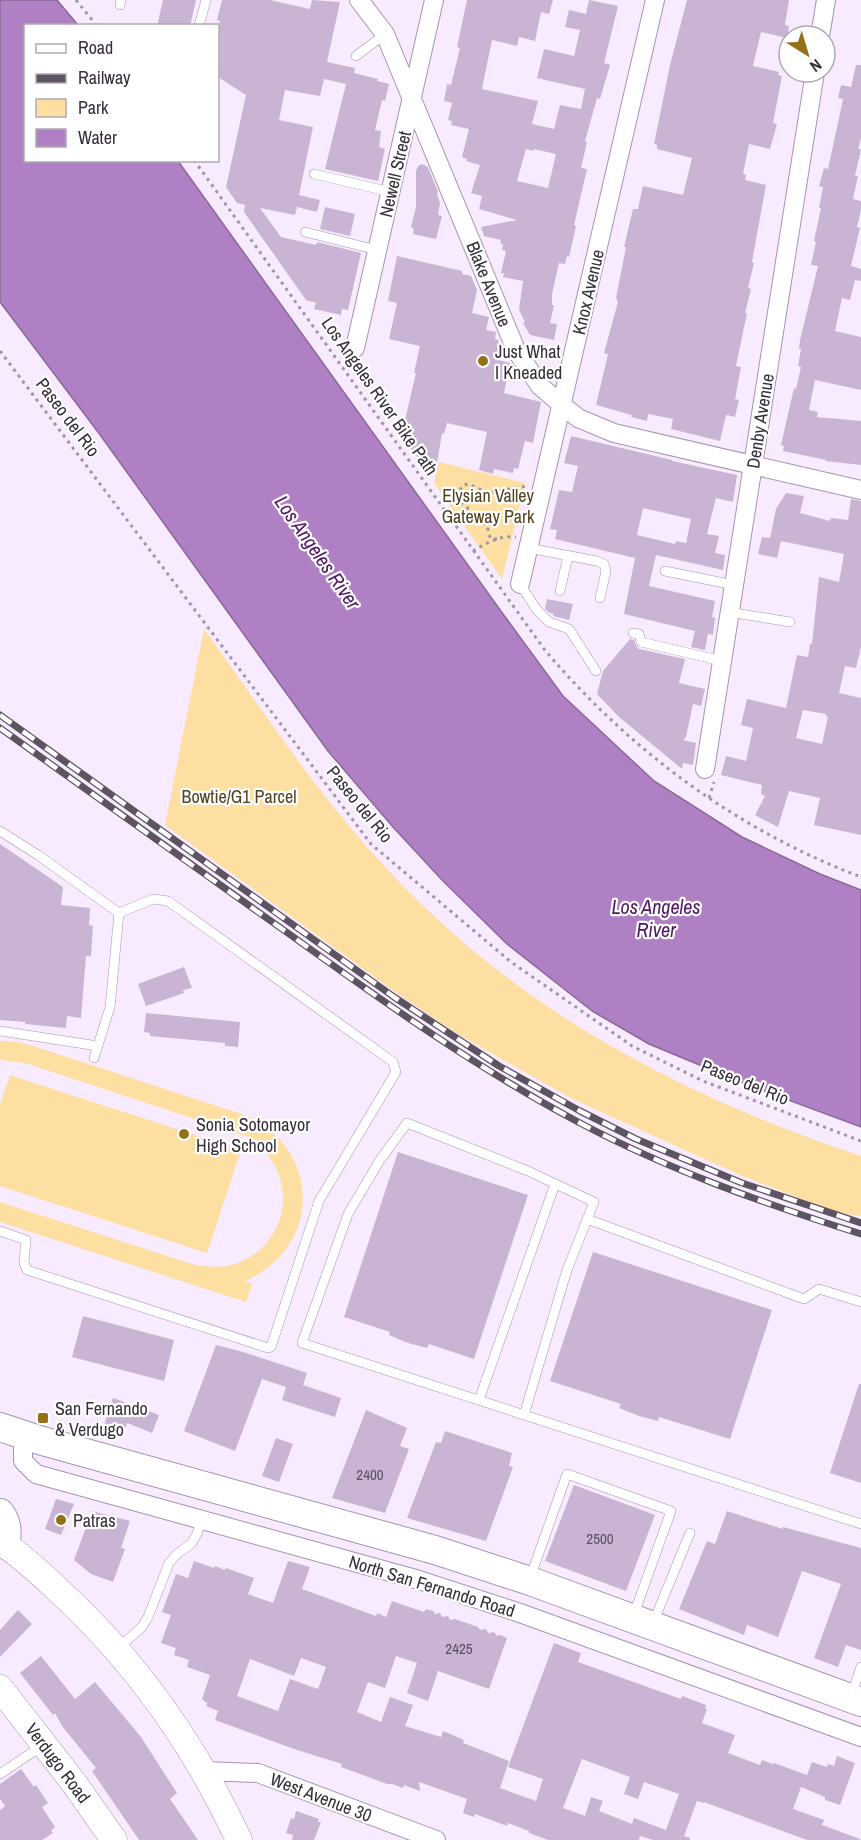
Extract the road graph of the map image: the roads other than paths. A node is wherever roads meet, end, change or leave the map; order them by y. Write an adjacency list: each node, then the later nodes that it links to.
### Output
1 (206, 0): 6 (lane)
2 (359, 0): 8 (street, Blake Avenue)
3 (434, 0): 11 (street, Newell Street)
4 (655, 0): 17 (street, Knox Avenue)
5 (826, 0): 7 (street)
6 (200, 24)
7 (822, 24)
8 (385, 34): 9 (lane); 11 (street, Blake Avenue)
9 (356, 56)
10 (812, 84): 18 (street, Denby Avenue)
11 (412, 97): 13 (street, Newell Street); 17 (street, Blake Avenue)
12 (314, 174): 13 (lane)
13 (391, 192): 15 (street, Newell Street)
14 (305, 232): 15 (lane)
15 (377, 250): 16 (street, Newell Street)
16 (355, 348)
17 (562, 405): 18 (street, Blake Avenue); 20 (street, Knox Avenue)
18 (753, 465): 19 (street, Blake Avenue); 24 (street, Denby Avenue)
19 (861, 490)
20 (528, 548): 21 (lane); 23 (street, Knox Avenue)
21 (568, 556): 25 (lane); 26 (lane)
22 (665, 571): 24 (lane)
23 (520, 584): 31 (lane)
24 (734, 585): 27 (street, Denby Avenue)
25 (560, 591)
26 (600, 598)
27 (729, 612): 28 (lane); 30 (street, Denby Avenue)
28 (790, 622)
29 (633, 633): 30 (lane)
30 (722, 661): 32 (street, Denby Avenue)
31 (596, 671)
32 (705, 769)
33 (0, 831): 34 (lane)
34 (119, 913): 36 (lane); 40 (lane)
35 (0, 1031): 36 (lane)
36 (98, 1046): 37 (lane)
37 (94, 1058)
38 (555, 1184): 39 (lane); 42 (lane); 42 (lane)
39 (587, 1219): 41 (lane); 43 (lane)
40 (0, 1231)
41 (861, 1302)
42 (479, 1400): 43 (lane)
43 (524, 1415): 47 (lane)
44 (9, 1434): 46 (street, North San Fernando Road); 50 (main road, North San Fernando Road)
45 (0, 1513): 49 (main road)
46 (201, 1521): 52 (lane); 56 (street, North San Fernando Road)
47 (861, 1524)
48 (690, 1533): 51 (lane)
49 (3, 1543): 52 (main road)
50 (530, 1581): 51 (main road, North San Fernando Road); 51 (lane)
51 (642, 1621): 54 (main road, North San Fernando Road)
52 (116, 1649): 58 (main road)
53 (861, 1667): 54 (lane)
54 (856, 1700)
55 (7, 1702): 57 (main road, Verdugo Road)
56 (861, 1737)
57 (44, 1744): 59 (lane); 60 (main road, Verdugo Road)
58 (204, 1771): 61 (main road); 62 (street, West Avenue 30)
59 (0, 1774)
60 (114, 1840)
61 (239, 1840)
62 (435, 1840)

